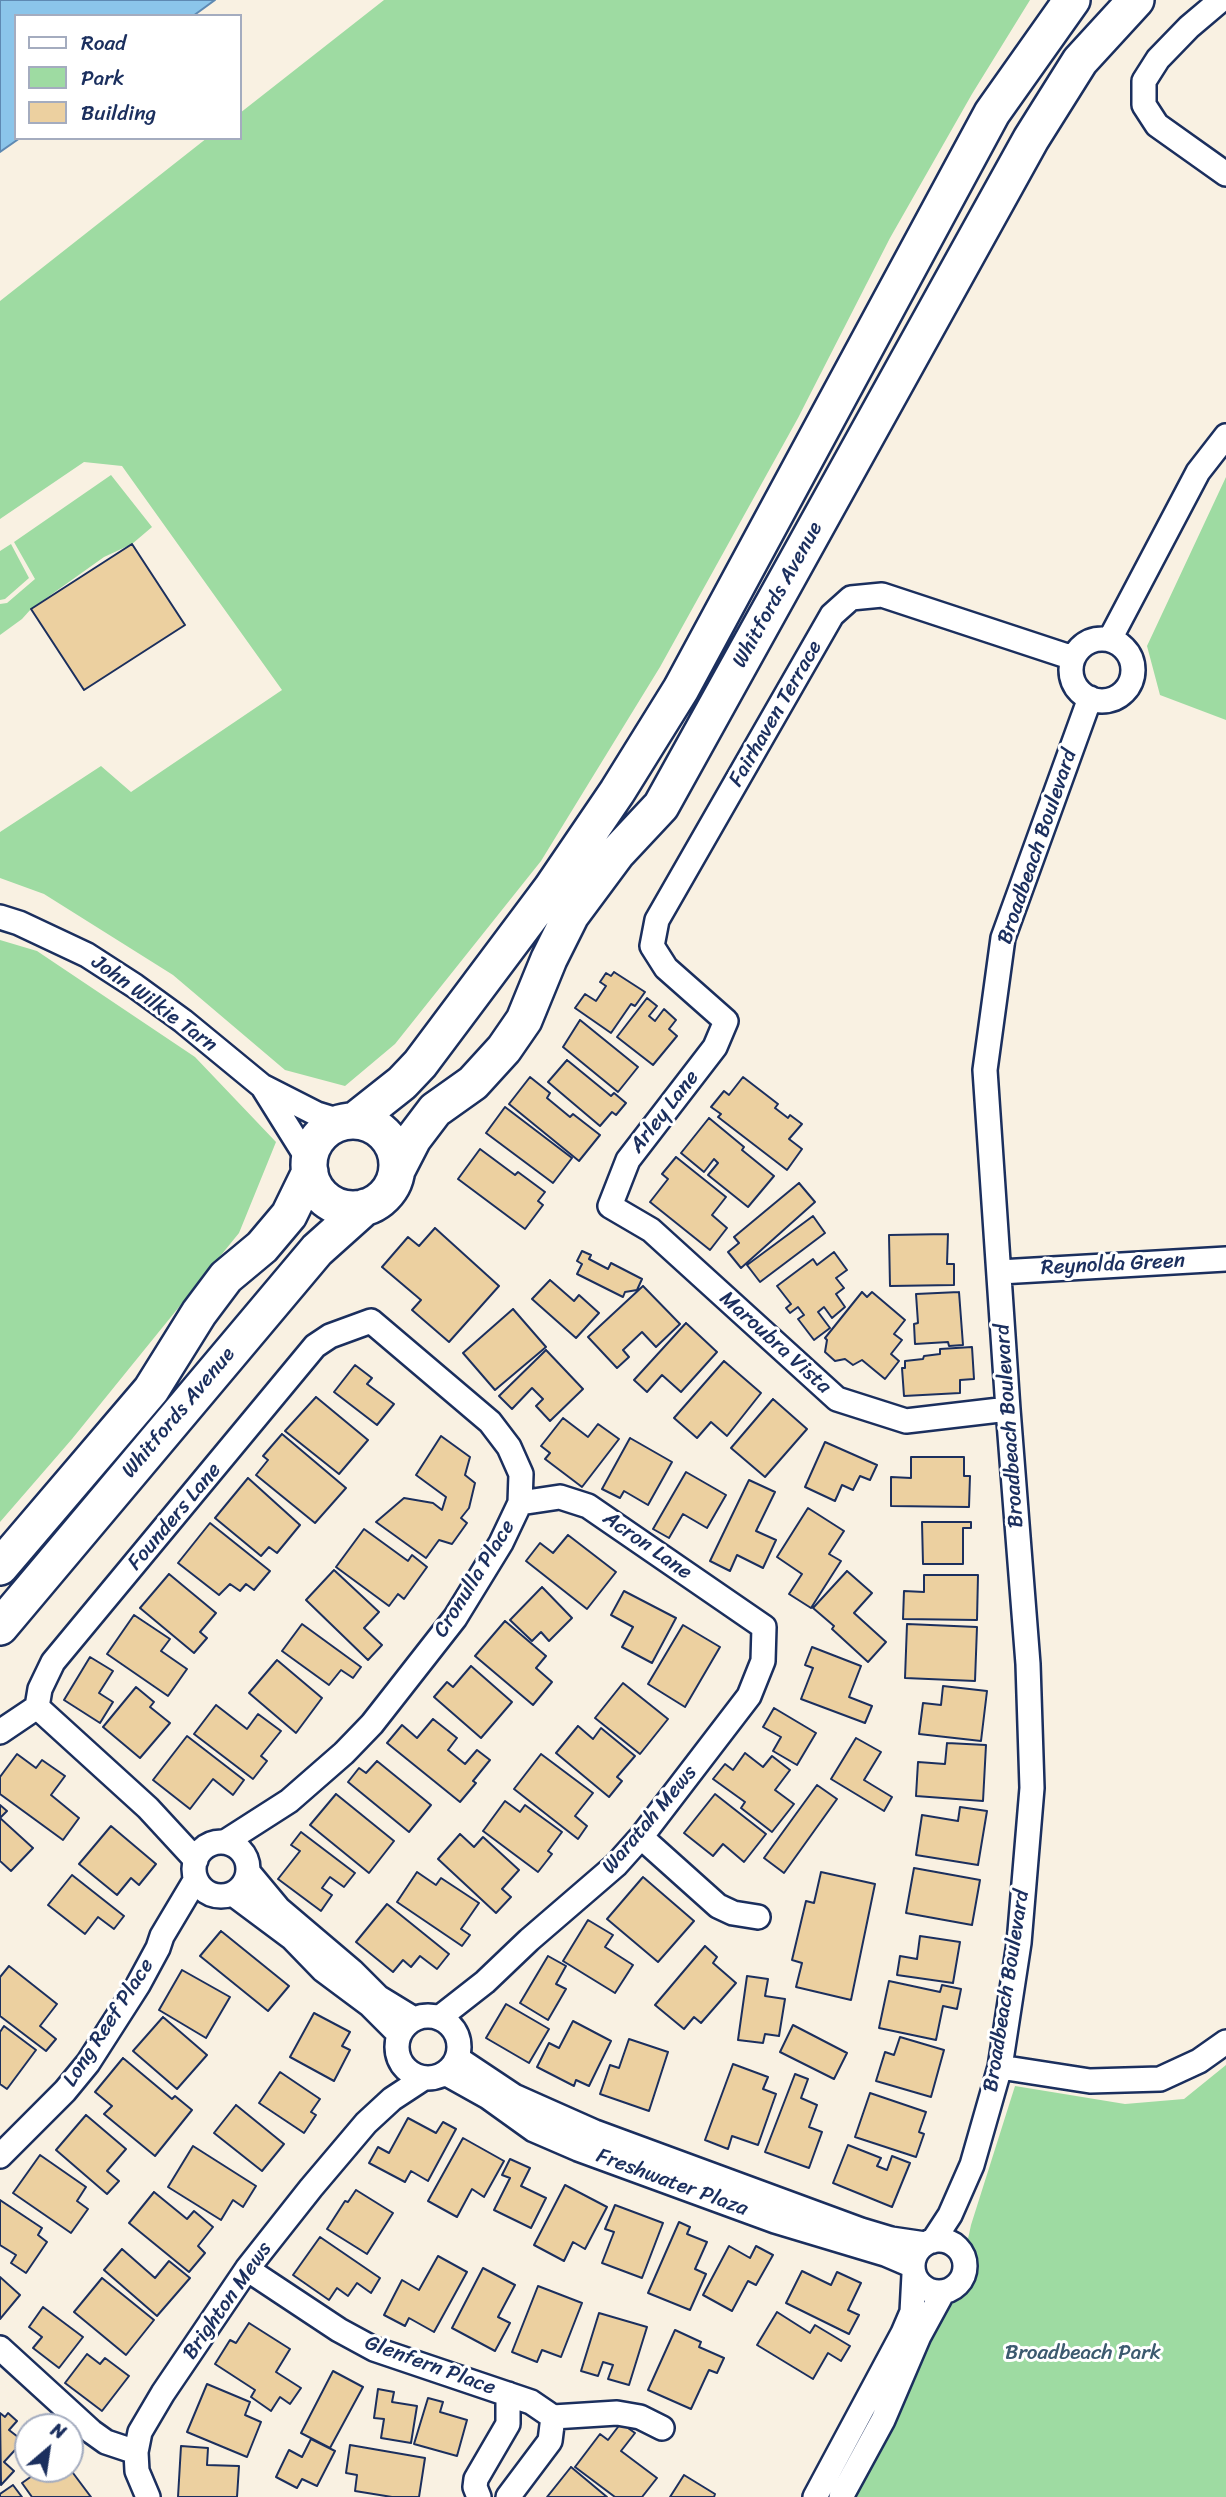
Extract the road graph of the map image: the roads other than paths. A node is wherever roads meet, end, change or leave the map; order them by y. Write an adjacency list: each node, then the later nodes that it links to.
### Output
1 (1072, 0): 12 (main road, Whitfords Avenue)
2 (1136, 0): 14 (main road, Whitfords Avenue)
3 (1221, 0): 4 (street)
4 (1226, 174)
5 (1226, 436): 6 (street)
6 (1110, 639): 7 (street); 8 (street)
7 (1073, 658): 8 (street); 10 (street, Fairhaven Terrace)
8 (1090, 698): 18 (street, Broadbeach Boulevard)
9 (0, 917): 11 (street, John Wilkie Tarn)
10 (726, 1021): 15 (street, Arley Lane)
11 (262, 1086): 12 (street, John Wilkie Tarn); 13 (street, John Wilkie Tarn)
12 (349, 1121): 13 (main road); 14 (main road)
13 (309, 1167): 16 (main road); 22 (main road, Whitfords Avenue)
14 (397, 1170): 16 (main road)
15 (610, 1206): 20 (street, Maroubra Vista)
16 (365, 1207): 24 (main road, Whitfords Avenue)
17 (1226, 1259): 18 (street, Reynolda Green)
18 (1000, 1272): 20 (street, Broadbeach Boulevard)
19 (371, 1321): 21 (street, Cronulla Place); 25 (street, Founders Lane)
20 (1007, 1409): 38 (street, Broadbeach Boulevard)
21 (520, 1503): 23 (street, Acron Lane); 27 (street, Cronulla Place)
22 (0, 1567)
23 (764, 1626): 28 (street, Waratah Mews)
24 (0, 1627)
25 (37, 1707): 26 (street); 30 (street)
26 (0, 1732)
27 (289, 1801): 29 (street, Cronulla Place); 30 (street, Cronulla Place)
28 (641, 1837): 31 (street); 32 (street, Waratah Mews)
29 (247, 1865): 30 (street); 30 (street, Cronulla Place); 34 (street)
30 (211, 1869): 34 (street); 40 (street, Long Reef Place)
31 (758, 1917)
32 (485, 1982): 33 (street, Waratah Mews); 36 (street, Waratah Mews)
33 (439, 2018): 34 (street); 36 (street)
34 (407, 2026): 37 (street)
35 (1226, 2042): 38 (street)
36 (446, 2061): 37 (street); 39 (street, Brighton Mews); 41 (street, Freshwater Plaza); 43 (street, Freshwater Plaza)
37 (402, 2064): 39 (street, Brighton Mews)
38 (1000, 2067): 41 (street, Broadbeach Boulevard)
39 (366, 2123): 42 (street, Brighton Mews)
40 (0, 2156)
41 (938, 2244): 43 (street); 44 (street)
42 (247, 2269): 46 (street, Glenfern Place); 49 (street, Brighton Mews)
43 (913, 2270): 44 (street); 53 (street)
44 (943, 2292): 54 (street)
45 (0, 2348): 49 (street)
46 (508, 2395): 47 (street, Glenfern Place); 51 (street, Glenfern Place)
47 (553, 2417): 48 (street); 52 (street)
48 (662, 2428)
49 (136, 2452): 50 (street)
50 (148, 2497)
51 (479, 2497)
52 (508, 2497)
53 (815, 2497)
54 (841, 2497)

